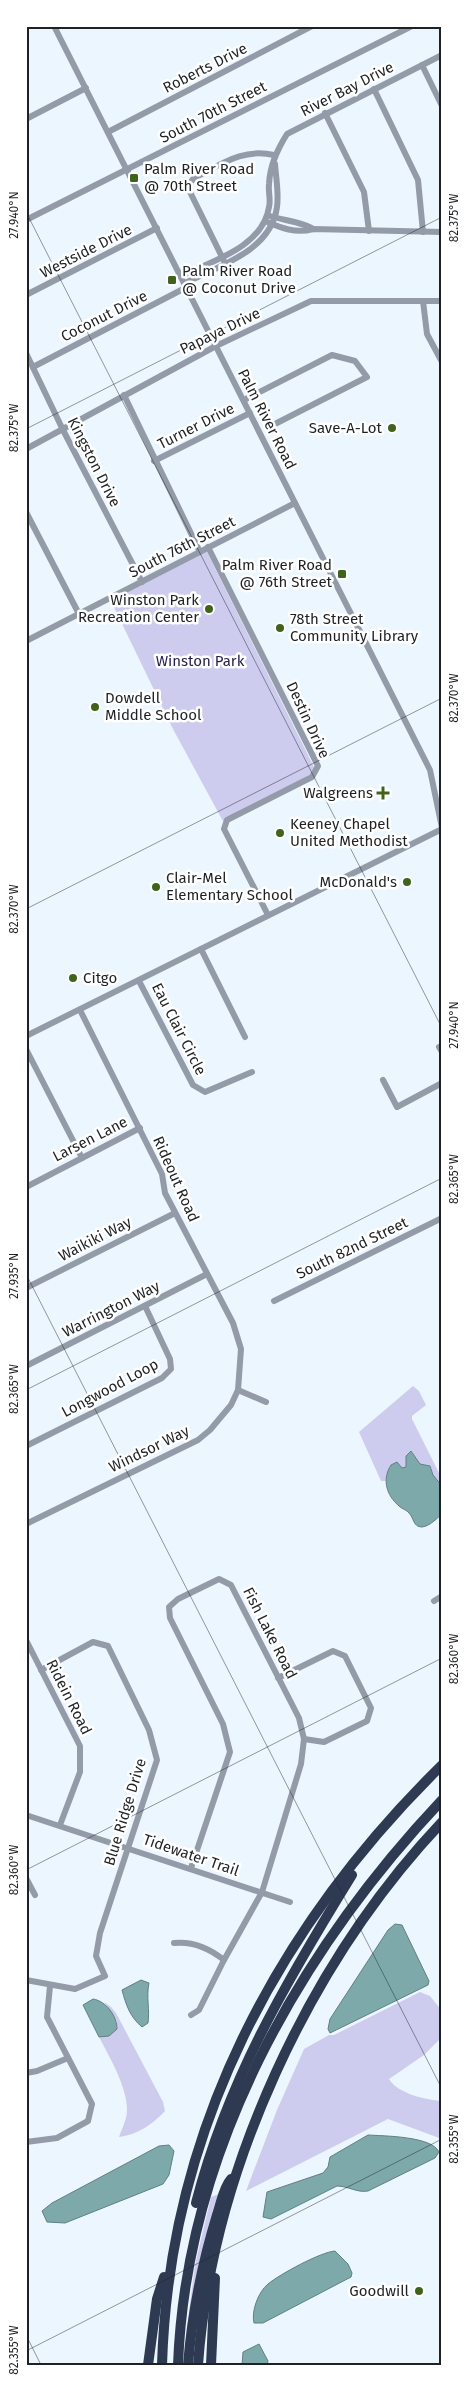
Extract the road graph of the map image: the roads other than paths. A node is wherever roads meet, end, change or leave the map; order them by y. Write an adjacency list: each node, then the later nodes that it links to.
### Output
1 (54, 26): 6 (street, Palm River Road)
2 (312, 26): 11 (street, Roberts Drive)
3 (412, 26): 13 (street, South 70th Street)
4 (442, 55): 5 (street, River Bay Drive)
5 (422, 65): 7 (street, River Bay Drive); 8 (street)
6 (86, 88): 10 (street); 11 (street, Palm River Road)
7 (374, 89): 9 (street, River Bay Drive); 18 (street)
8 (442, 106)
9 (326, 113): 12 (street, River Bay Drive); 17 (street)
10 (26, 119)
11 (108, 132): 13 (street, Palm River Road)
12 (274, 156): 15 (street, River Bay Drive); 20 (street)
13 (128, 169): 14 (street, South 70th Street); 16 (street, Palm River Road)
14 (26, 220)
15 (269, 220): 17 (street); 20 (street)
16 (157, 228): 21 (street, Palm River Road); 23 (street, Westside Drive)
17 (368, 231): 18 (street)
18 (423, 232): 19 (street)
19 (442, 232)
20 (223, 260): 21 (street); 22 (street)
21 (181, 276): 22 (street, Palm River Road)
22 (186, 285): 26 (street, Palm River Road); 29 (street, Coconut Drive)
23 (26, 296)
24 (423, 301): 25 (street, Papaya Drive); 26 (street, Papaya Drive); 28 (street)
25 (442, 301)
26 (216, 346): 30 (street, Papaya Drive); 31 (street, Palm River Road)
27 (26, 354): 29 (street, Kingston Drive)
28 (442, 362)
29 (33, 367): 34 (street, Kingston Drive)
30 (124, 395): 34 (street, Papaya Drive); 36 (street)
31 (244, 400): 32 (street, Palm River Road); 33 (street)
32 (250, 413): 36 (street, Turner Drive); 37 (street, Palm River Road)
33 (271, 426)
34 (63, 430): 35 (street, Papaya Drive); 41 (street, Kingston Drive)
35 (26, 449)
36 (154, 462): 40 (street)
37 (295, 503): 39 (street, South 76th Street); 44 (street, Palm River Road)
38 (26, 512): 42 (street)
39 (208, 547): 40 (street, South 76th Street); 45 (street, Destin Drive)
40 (200, 552): 41 (street, South 76th Street)
41 (142, 582): 42 (street, South 76th Street)
42 (79, 614): 43 (street, South 76th Street)
43 (26, 641)
44 (442, 829): 45 (street)
45 (268, 915): 46 (street)
46 (201, 949): 47 (street); 50 (street)
47 (139, 981): 48 (street); 52 (street, Eau Clair Circle)
48 (80, 1010): 49 (street); 55 (street, Rideout Road)
49 (26, 1036)
50 (245, 1038)
51 (26, 1049): 56 (street)
52 (252, 1072)
53 (383, 1080): 54 (street)
54 (442, 1084)
55 (140, 1128): 56 (street, Larsen Lane); 58 (street, Rideout Road)
56 (82, 1158): 57 (street, Larsen Lane)
57 (26, 1184)
58 (175, 1213): 60 (street, Rideout Road); 61 (street, Waikiki Way)
59 (442, 1218): 62 (street, South 82nd Street)
60 (207, 1274): 63 (street, Warrington Way); 65 (street, Rideout Road)
61 (26, 1288)
62 (274, 1301)
63 (145, 1306): 64 (street, Warrington Way); 67 (street, Longwood Loop)
64 (26, 1366)
65 (238, 1390): 66 (street); 68 (street, Windsor Way)
66 (266, 1402)
67 (26, 1446)
68 (26, 1524)
69 (442, 1596): 70 (street)
70 (434, 1601)
71 (26, 1640): 72 (street, Ridein Road)
72 (41, 1670): 79 (street, Ridein Road); 81 (street, Blue Ridge Drive)
73 (278, 1678): 74 (street, Fish Lake Road); 74 (street); 82 (street, Fish Lake Road)
74 (304, 1738): 84 (street, Fish Lake Road)
75 (442, 1765): 80 (highway)
76 (442, 1800): 95 (highway)
77 (26, 1815): 79 (street, Tidewater Trail)
78 (442, 1822): 96 (highway)
79 (60, 1825): 81 (street, Tidewater Trail)
80 (375, 1838): 95 (highway); 98 (highway)
81 (129, 1847): 82 (street, Tidewater Trail); 90 (street, Blue Ridge Drive)
82 (192, 1868): 84 (street, Tidewater Trail)
83 (26, 1878): 85 (street)
84 (262, 1892): 86 (street, Tidewater Trail); 88 (street, Fish Lake Road)
85 (35, 1895)
86 (290, 1902)
87 (174, 1943): 88 (street)
88 (224, 1960): 91 (street, Fish Lake Road)
89 (26, 1980): 90 (street)
90 (50, 1986): 92 (street)
91 (190, 2015)
92 (68, 2058): 93 (street); 94 (street)
93 (26, 2073)
94 (26, 2142)
95 (207, 2178): 101 (highway)
96 (229, 2189): 97 (highway); 102 (highway)
97 (216, 2252): 103 (highway); 104 (highway)
98 (170, 2262): 99 (highway); 100 (highway)
99 (148, 2365)
100 (162, 2365)
101 (178, 2365)
102 (188, 2365)
103 (198, 2365)
104 (211, 2365)

